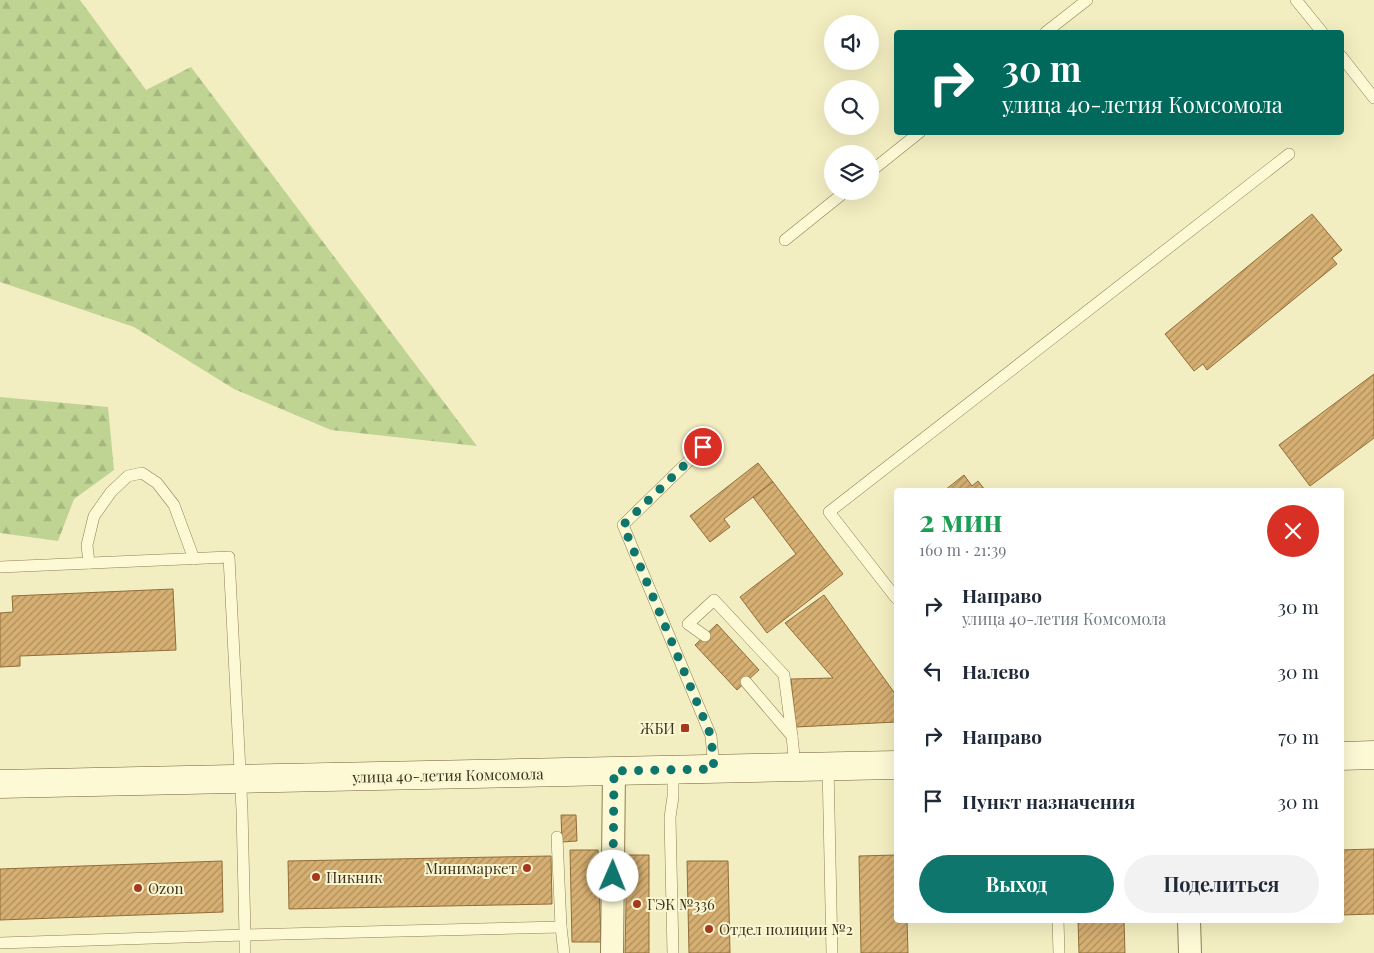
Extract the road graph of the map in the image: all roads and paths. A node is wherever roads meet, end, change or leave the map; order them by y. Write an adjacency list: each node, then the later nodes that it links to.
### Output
1 (1087, 0): 3 (lane)
2 (1296, 0): 4 (lane)
3 (1049, 30)
4 (1320, 30)
5 (1344, 60): 6 (lane)
6 (1374, 98)
7 (916, 135): 9 (lane)
8 (1289, 154): 16 (lane)
9 (879, 165)
10 (835, 200): 11 (lane)
11 (785, 240)
12 (703, 447): 25 (lane)
13 (194, 559): 14 (lane); 14 (lane); 28 (lane)
14 (88, 563): 15 (lane)
15 (0, 567)
16 (894, 595)
17 (705, 636): 19 (lane)
18 (746, 682): 19 (lane)
19 (792, 736): 24 (lane)
20 (1374, 755): 21 (main road)
21 (1344, 756)
22 (894, 765): 23 (main road, улица 40-летия Комсомола)
23 (828, 766): 24 (main road, улица 40-летия Комсомола); 40 (lane)
24 (795, 767): 25 (main road, улица 40-летия Комсомола)
25 (714, 769): 26 (main road, улица 40-летия Комсомола)
26 (673, 770): 27 (main road, улица 40-летия Комсомола); 39 (lane)
27 (614, 771): 28 (main road, улица 40-летия Комсомола); 38 (street)
28 (240, 779): 29 (main road, улица 40-летия Комсомола); 34 (lane)
29 (0, 784)
30 (557, 837): 33 (lane)
31 (1058, 923): 41 (lane)
32 (1189, 923): 42 (street)
33 (561, 927): 34 (lane); 37 (lane)
34 (245, 935): 35 (lane); 36 (lane)
35 (0, 943)
36 (245, 953)
37 (564, 953)
38 (612, 953)
39 (673, 953)
40 (832, 953)
41 (1060, 953)
42 (1190, 953)

